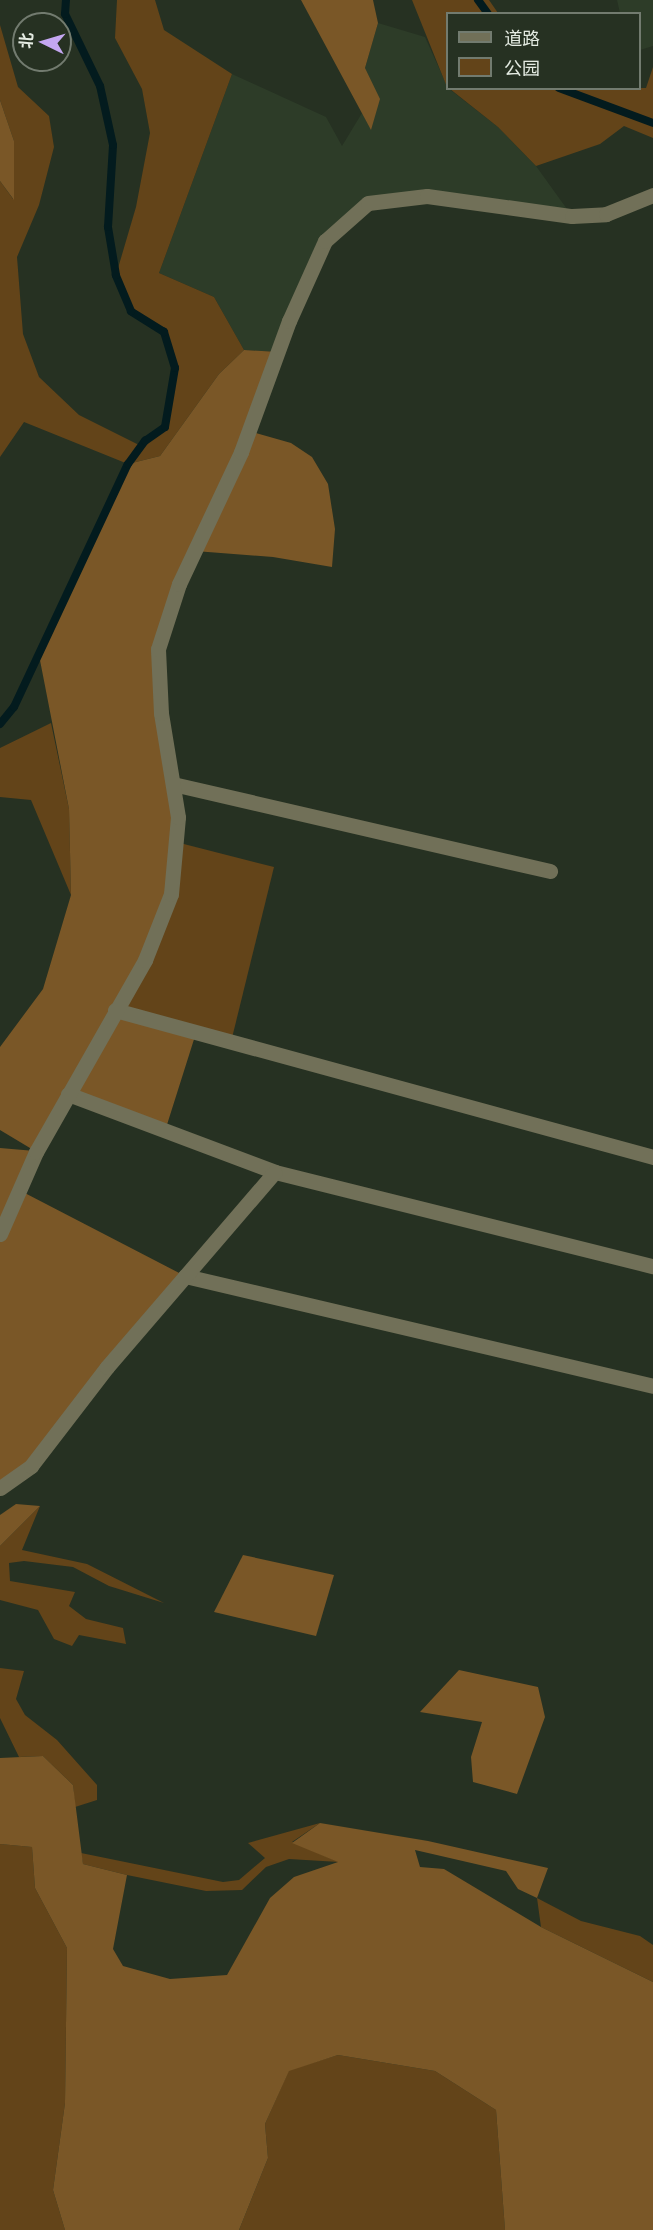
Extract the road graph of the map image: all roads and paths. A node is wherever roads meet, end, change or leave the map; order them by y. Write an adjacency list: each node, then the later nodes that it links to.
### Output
1 (653, 195): 2 (street)
2 (173, 784): 3 (street); 4 (street)
3 (550, 871)
4 (115, 1010): 5 (street); 6 (street)
5 (68, 1094): 7 (street); 8 (street)
6 (653, 1157)
7 (275, 1173): 9 (street); 10 (street)
8 (0, 1234)
9 (653, 1266)
10 (185, 1276): 11 (street); 12 (street)
11 (653, 1386)
12 (0, 1488)

